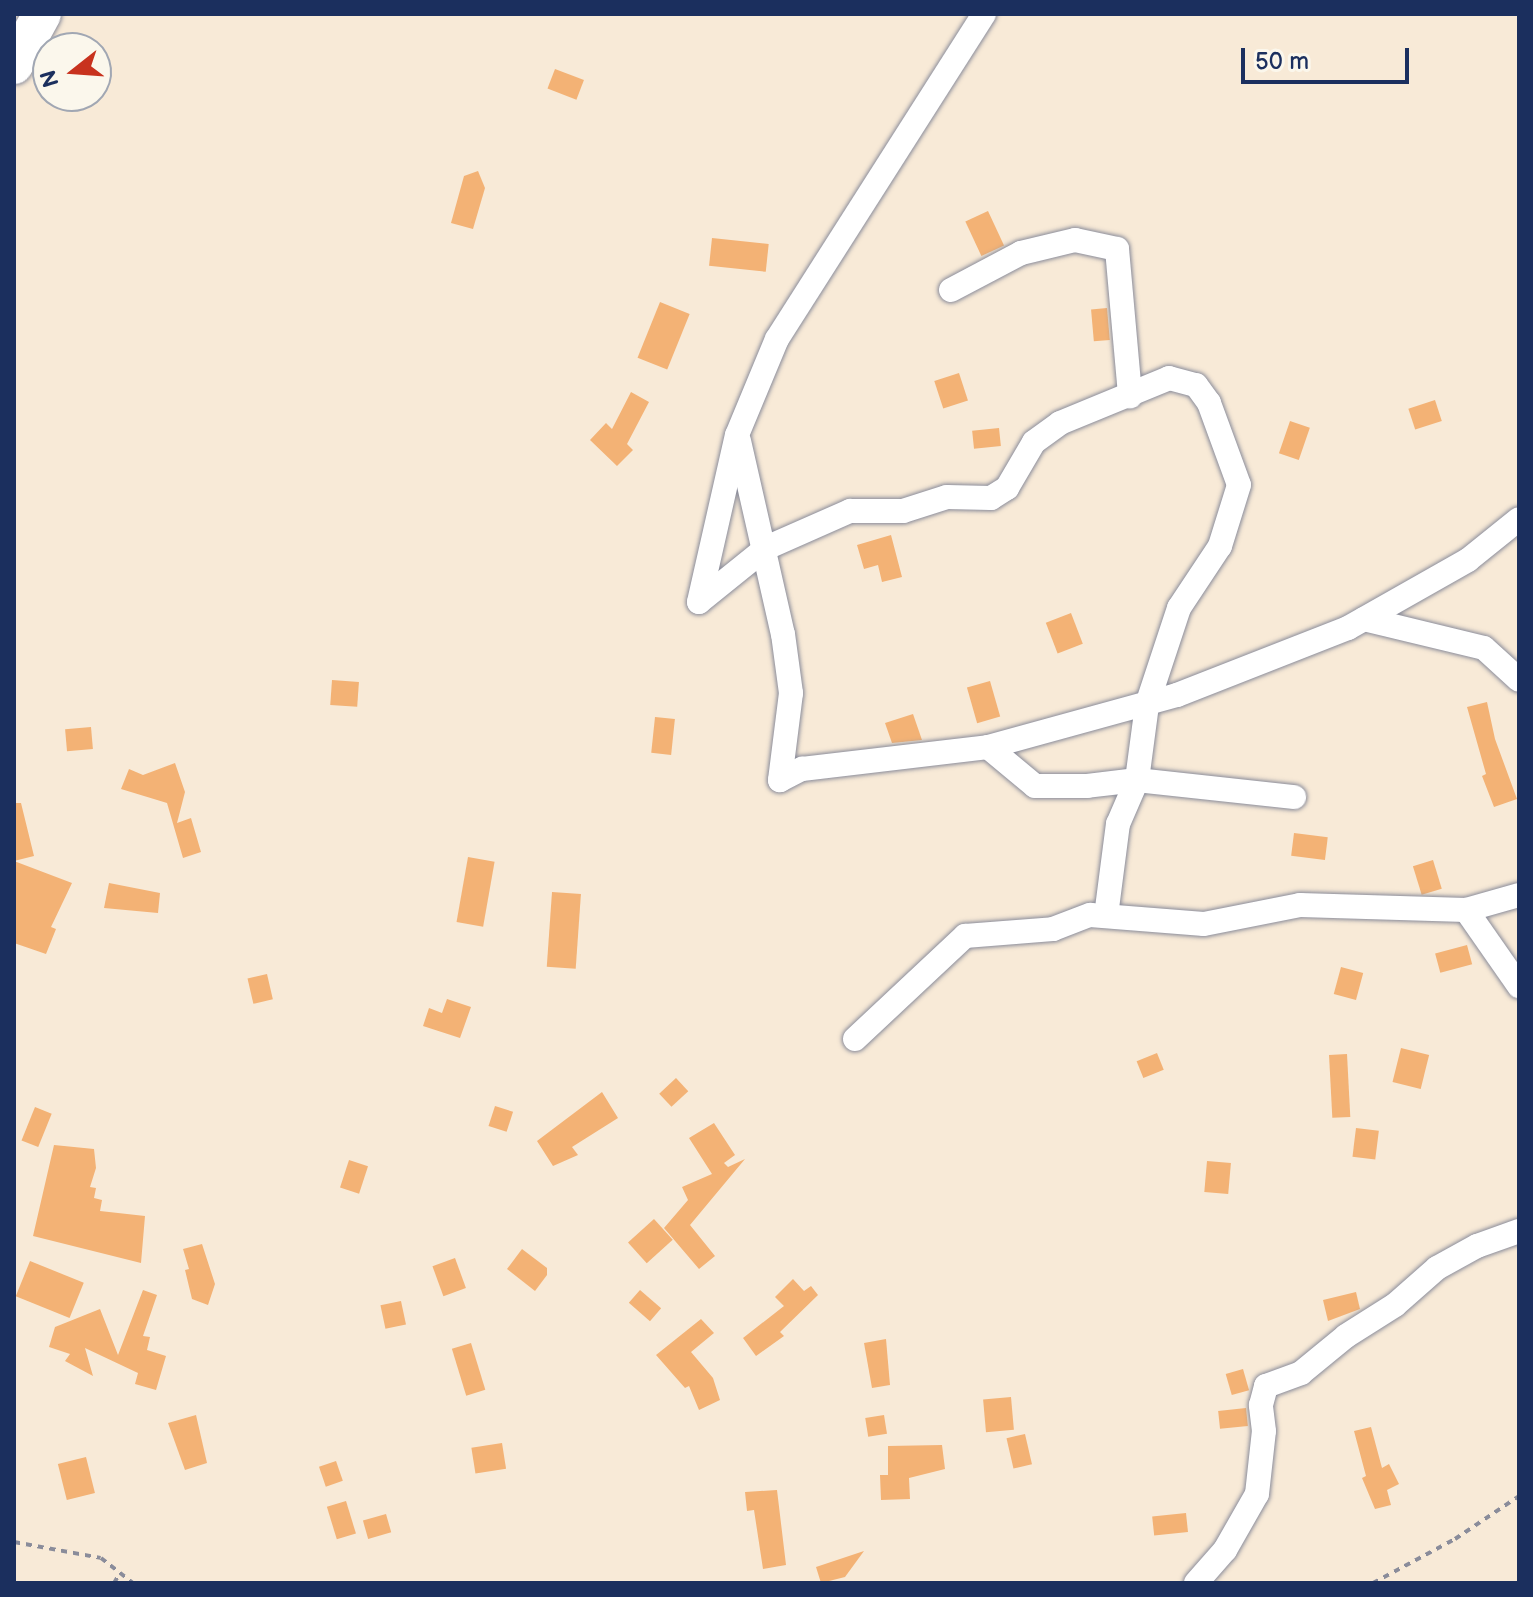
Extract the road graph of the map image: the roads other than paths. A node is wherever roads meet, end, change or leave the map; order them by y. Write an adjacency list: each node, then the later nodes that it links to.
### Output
1 (42, 14): 3 (main road)
2 (984, 14): 6 (street)
3 (14, 65)
4 (951, 290): 5 (street)
5 (1130, 396): 8 (street); 11 (street)
6 (737, 435): 8 (street); 8 (street)
7 (1519, 519): 9 (street)
8 (766, 548): 12 (street)
9 (1364, 619): 10 (street); 11 (street)
10 (1519, 680)
11 (1147, 705): 12 (street); 13 (street)
12 (988, 747): 13 (street)
13 (1137, 780): 14 (street); 17 (street)
14 (1294, 797)
15 (1519, 895): 16 (street)
16 (1466, 910): 17 (street); 18 (street)
17 (1106, 916): 19 (street)
18 (1519, 986)
19 (855, 1039)
20 (1519, 1231): 21 (street)
21 (1196, 1583)

